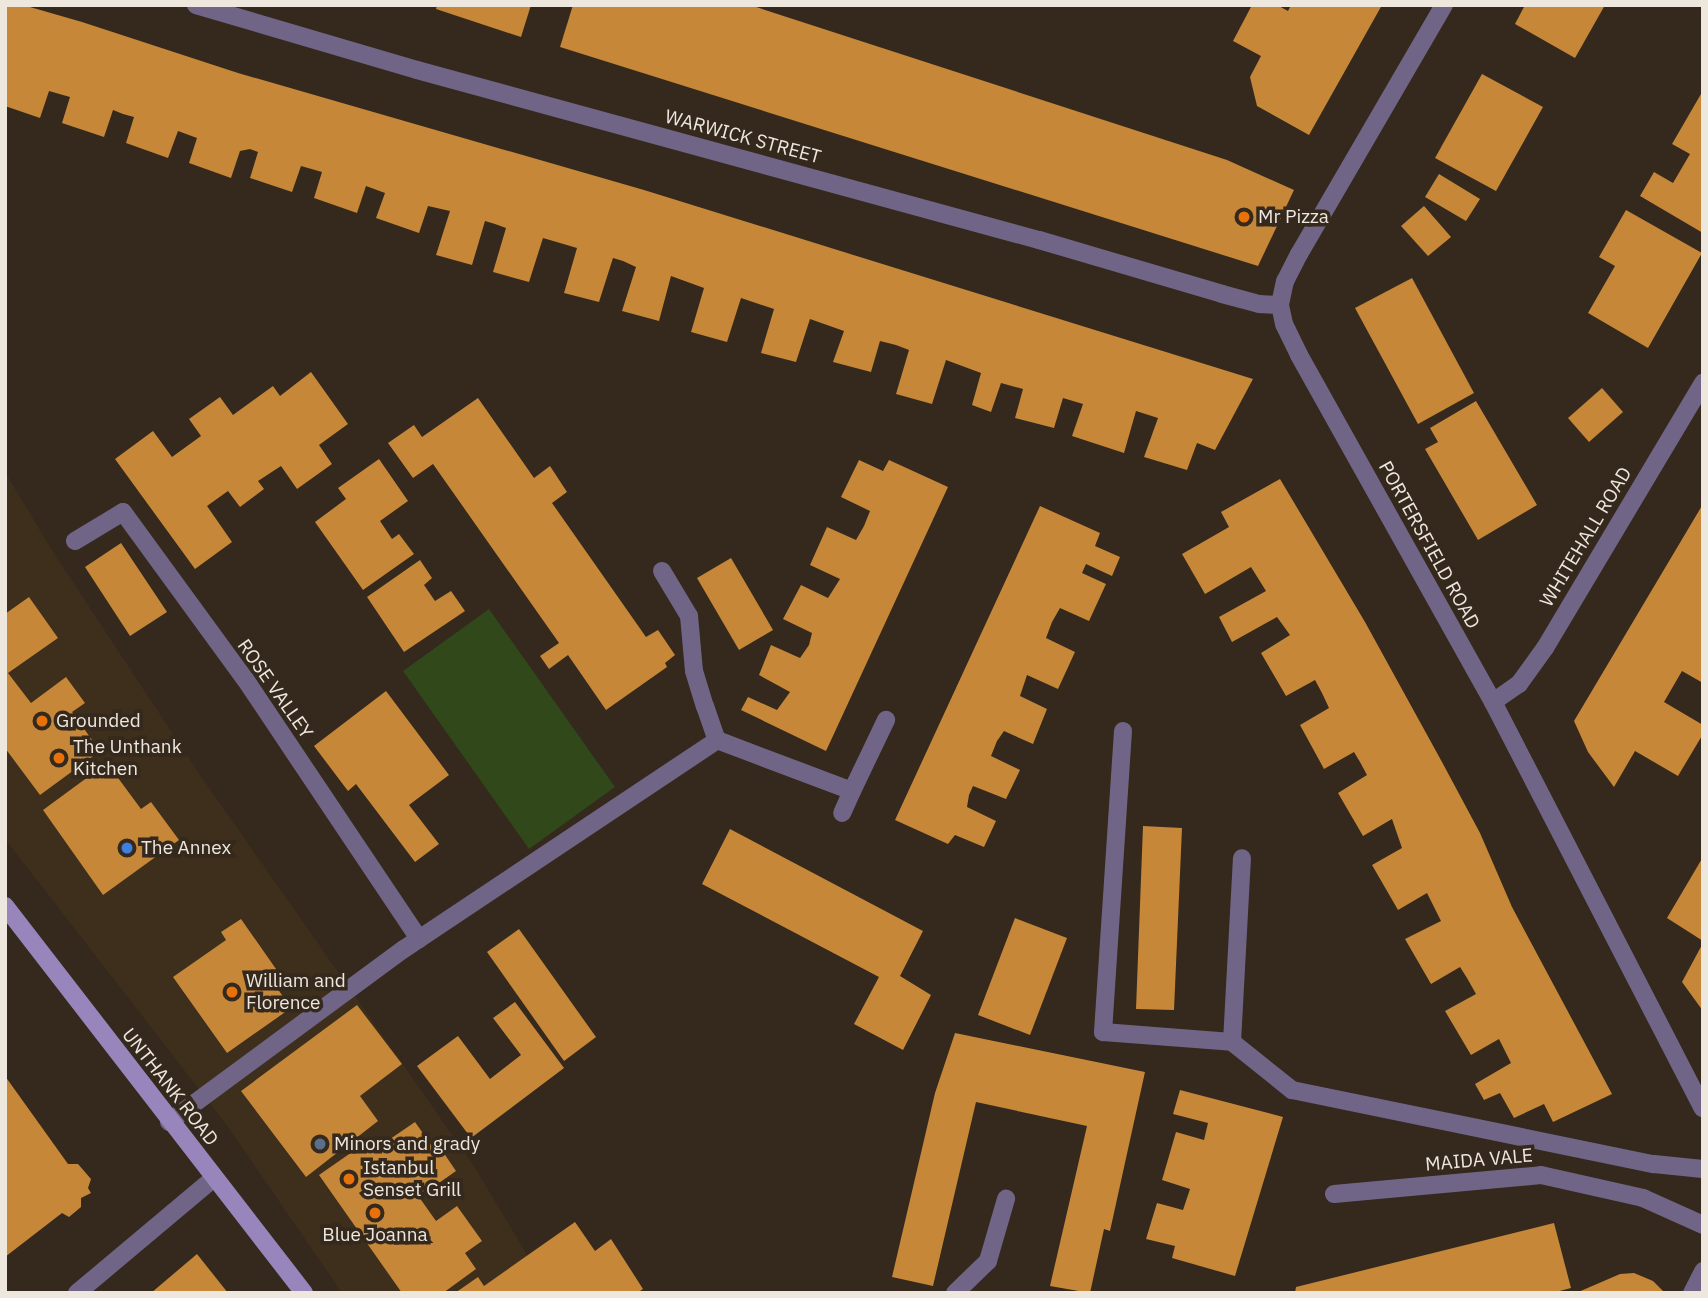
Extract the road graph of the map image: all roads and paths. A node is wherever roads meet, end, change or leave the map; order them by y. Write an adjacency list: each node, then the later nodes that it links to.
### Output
1 (196, 5): 3 (street, WARWICK STREET)
2 (1444, 5): 3 (street)
3 (1280, 305): 7 (street, PORTERSFIELD ROAD)
4 (1703, 383): 7 (street, WHITEHALL ROAD)
5 (75, 541): 15 (street, ROSE VALLEY)
6 (662, 571): 10 (street)
7 (1493, 702): 17 (street, PORTERSFIELD ROAD)
8 (886, 720): 11 (street)
9 (1123, 731): 16 (street)
10 (717, 740): 11 (street); 15 (street)
11 (852, 791): 12 (street)
12 (842, 813)
13 (1242, 858): 16 (street)
14 (5, 906): 18 (street, UNTHANK ROAD)
15 (419, 939): 18 (street)
16 (1232, 1042): 19 (street)
17 (1703, 1108)
18 (169, 1122): 20 (street, UNTHANK ROAD)
19 (1703, 1169)
20 (214, 1178): 25 (street); 26 (street, UNTHANK ROAD)
21 (1334, 1194): 23 (street, MAIDA VALE)
22 (1006, 1199): 27 (street)
23 (1703, 1225)
24 (1703, 1271): 28 (street)
25 (78, 1293)
26 (303, 1293)
27 (955, 1293)
28 (1692, 1293)

